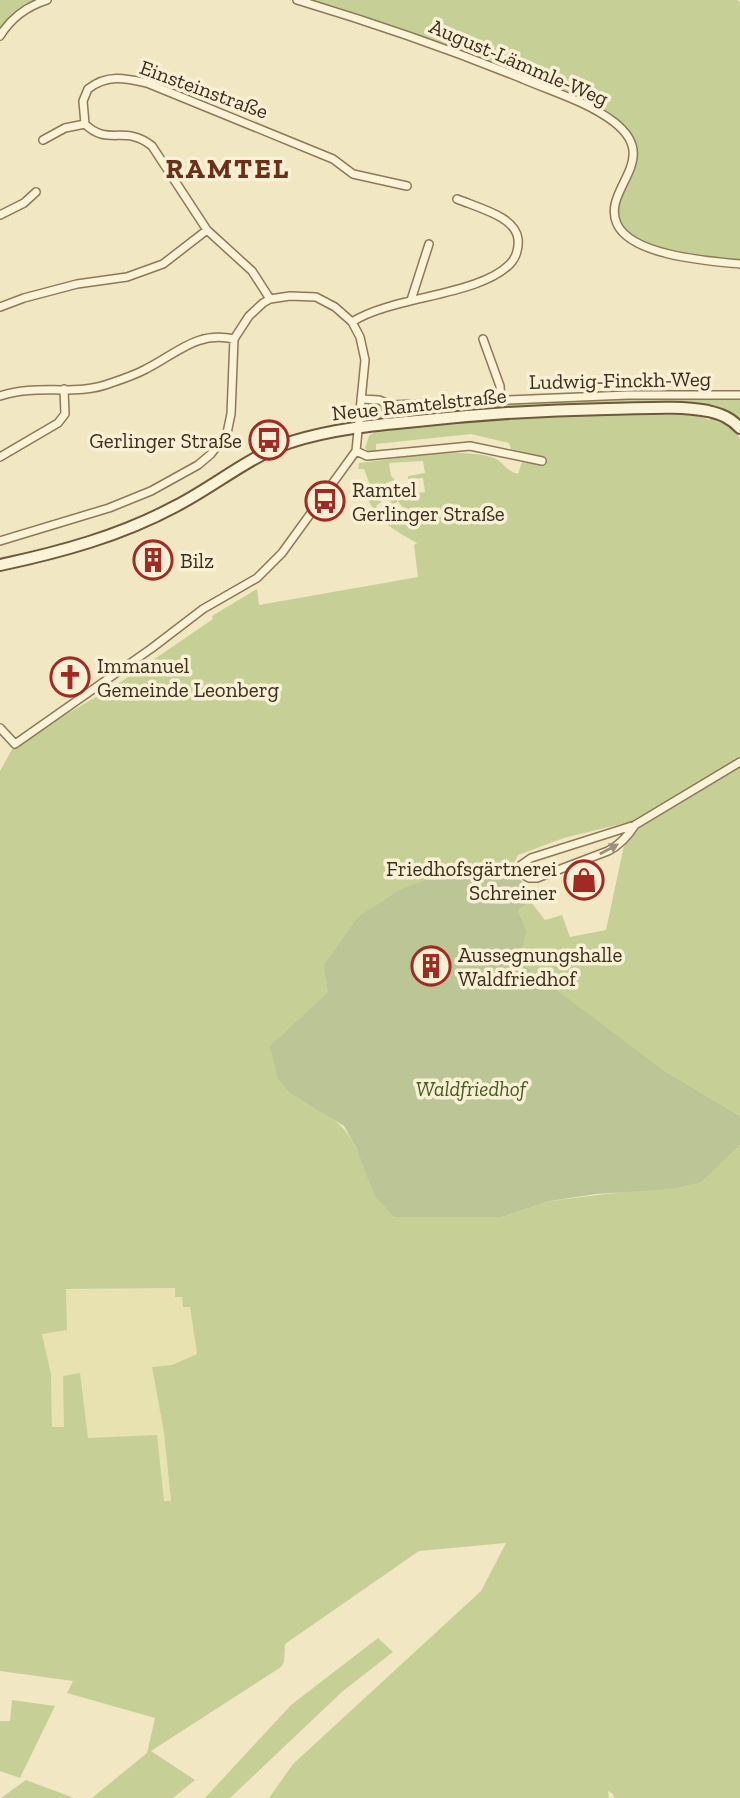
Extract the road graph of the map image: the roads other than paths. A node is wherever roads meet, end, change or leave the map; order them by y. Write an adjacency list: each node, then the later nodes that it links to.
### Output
1 (47, 0): 3 (street)
2 (297, 0): 12 (street, August-Lämmle-Weg)
3 (0, 36)
4 (85, 124): 5 (street); 6 (street, Einsteinstraße); 10 (street)
5 (43, 140)
6 (407, 186)
7 (36, 192): 9 (street)
8 (457, 199): 14 (street)
9 (0, 215)
10 (207, 230): 13 (street); 15 (street)
11 (429, 244): 14 (street)
12 (740, 264)
13 (270, 299): 16 (street); 17 (street)
14 (411, 300): 16 (street)
15 (0, 307)
16 (352, 323): 22 (street)
17 (234, 339): 19 (street); 29 (street)
18 (483, 339): 23 (street, Ludwig-Finckh-Weg)
19 (64, 389): 21 (street); 27 (street)
20 (740, 395): 23 (street, Ludwig-Finckh-Weg)
21 (0, 396)
22 (361, 399): 23 (street, Ludwig-Finckh-Weg); 24 (street)
23 (501, 400)
24 (357, 427): 25 (main road, Neue Ramtelstraße); 26 (street); 30 (main road, Neue Ramtelstraße)
25 (740, 428)
26 (356, 451): 28 (street); 31 (street)
27 (0, 457)
28 (542, 461)
29 (0, 541)
30 (0, 565)
31 (0, 728)
32 (740, 762): 33 (street)
33 (635, 825): 33 (street, one-way to 33)

